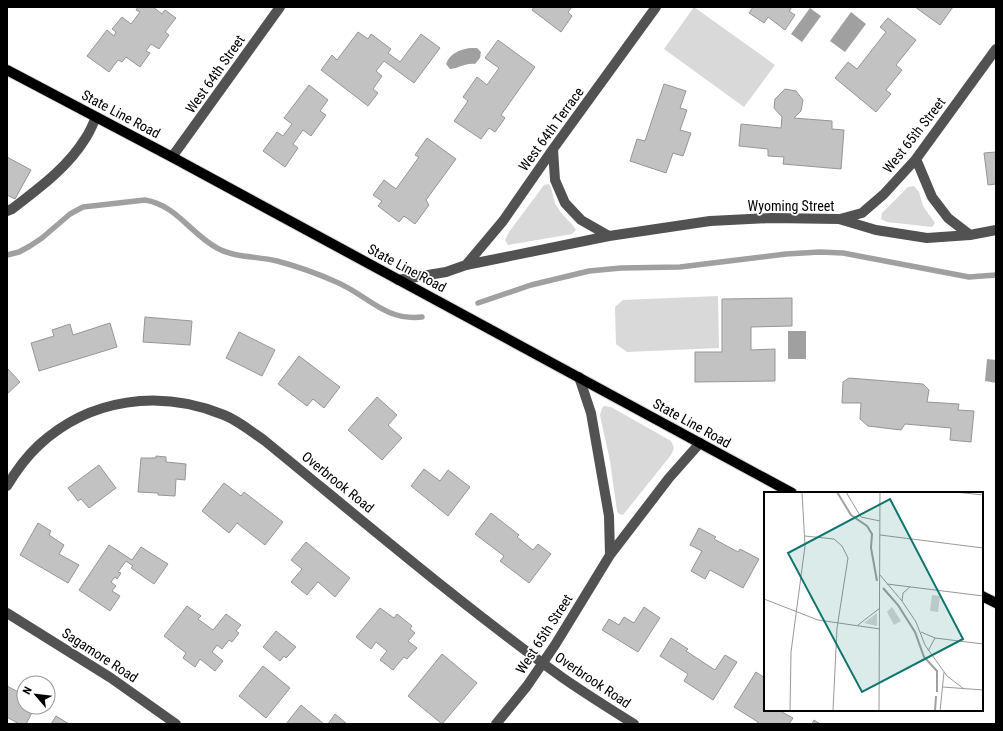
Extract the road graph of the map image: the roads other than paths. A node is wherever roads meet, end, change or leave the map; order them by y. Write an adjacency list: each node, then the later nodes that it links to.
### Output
1 (280, 7): 7 (street, West 64th Street)
2 (656, 7): 6 (street, West 64th Terrace)
3 (996, 49): 8 (street, West 65th Street)
4 (7, 70): 5 (main road, State Line Road)
5 (96, 117): 7 (main road, State Line Road); 9 (street)
6 (553, 149): 13 (street); 14 (street, West 64th Terrace)
7 (172, 158): 15 (main road, State Line Road)
8 (916, 159): 10 (street, West 65th Street); 12 (street)
9 (7, 211)
10 (839, 219): 12 (street, Wyoming Street); 13 (street, Wyoming Street)
11 (996, 230): 12 (street, Wyoming Street)
12 (970, 235)
13 (609, 236): 14 (street, Wyoming Street)
14 (466, 265): 15 (street, Wyoming Street)
15 (398, 280): 16 (main road, State Line Road)
16 (579, 377): 17 (main road, State Line Road); 20 (street)
17 (700, 443): 19 (main road, State Line Road); 20 (street, West 65th Street)
18 (7, 486): 24 (street, Overbrook Road)
19 (790, 492)
20 (610, 555): 24 (street, West 65th Street)
21 (983, 596): 22 (main road)
22 (996, 603)
23 (7, 613): 25 (street, Sagamore Road)
24 (542, 663): 26 (street, West 65th Street); 27 (street, Overbrook Road)
25 (176, 724)
26 (496, 724)
27 (634, 724)

